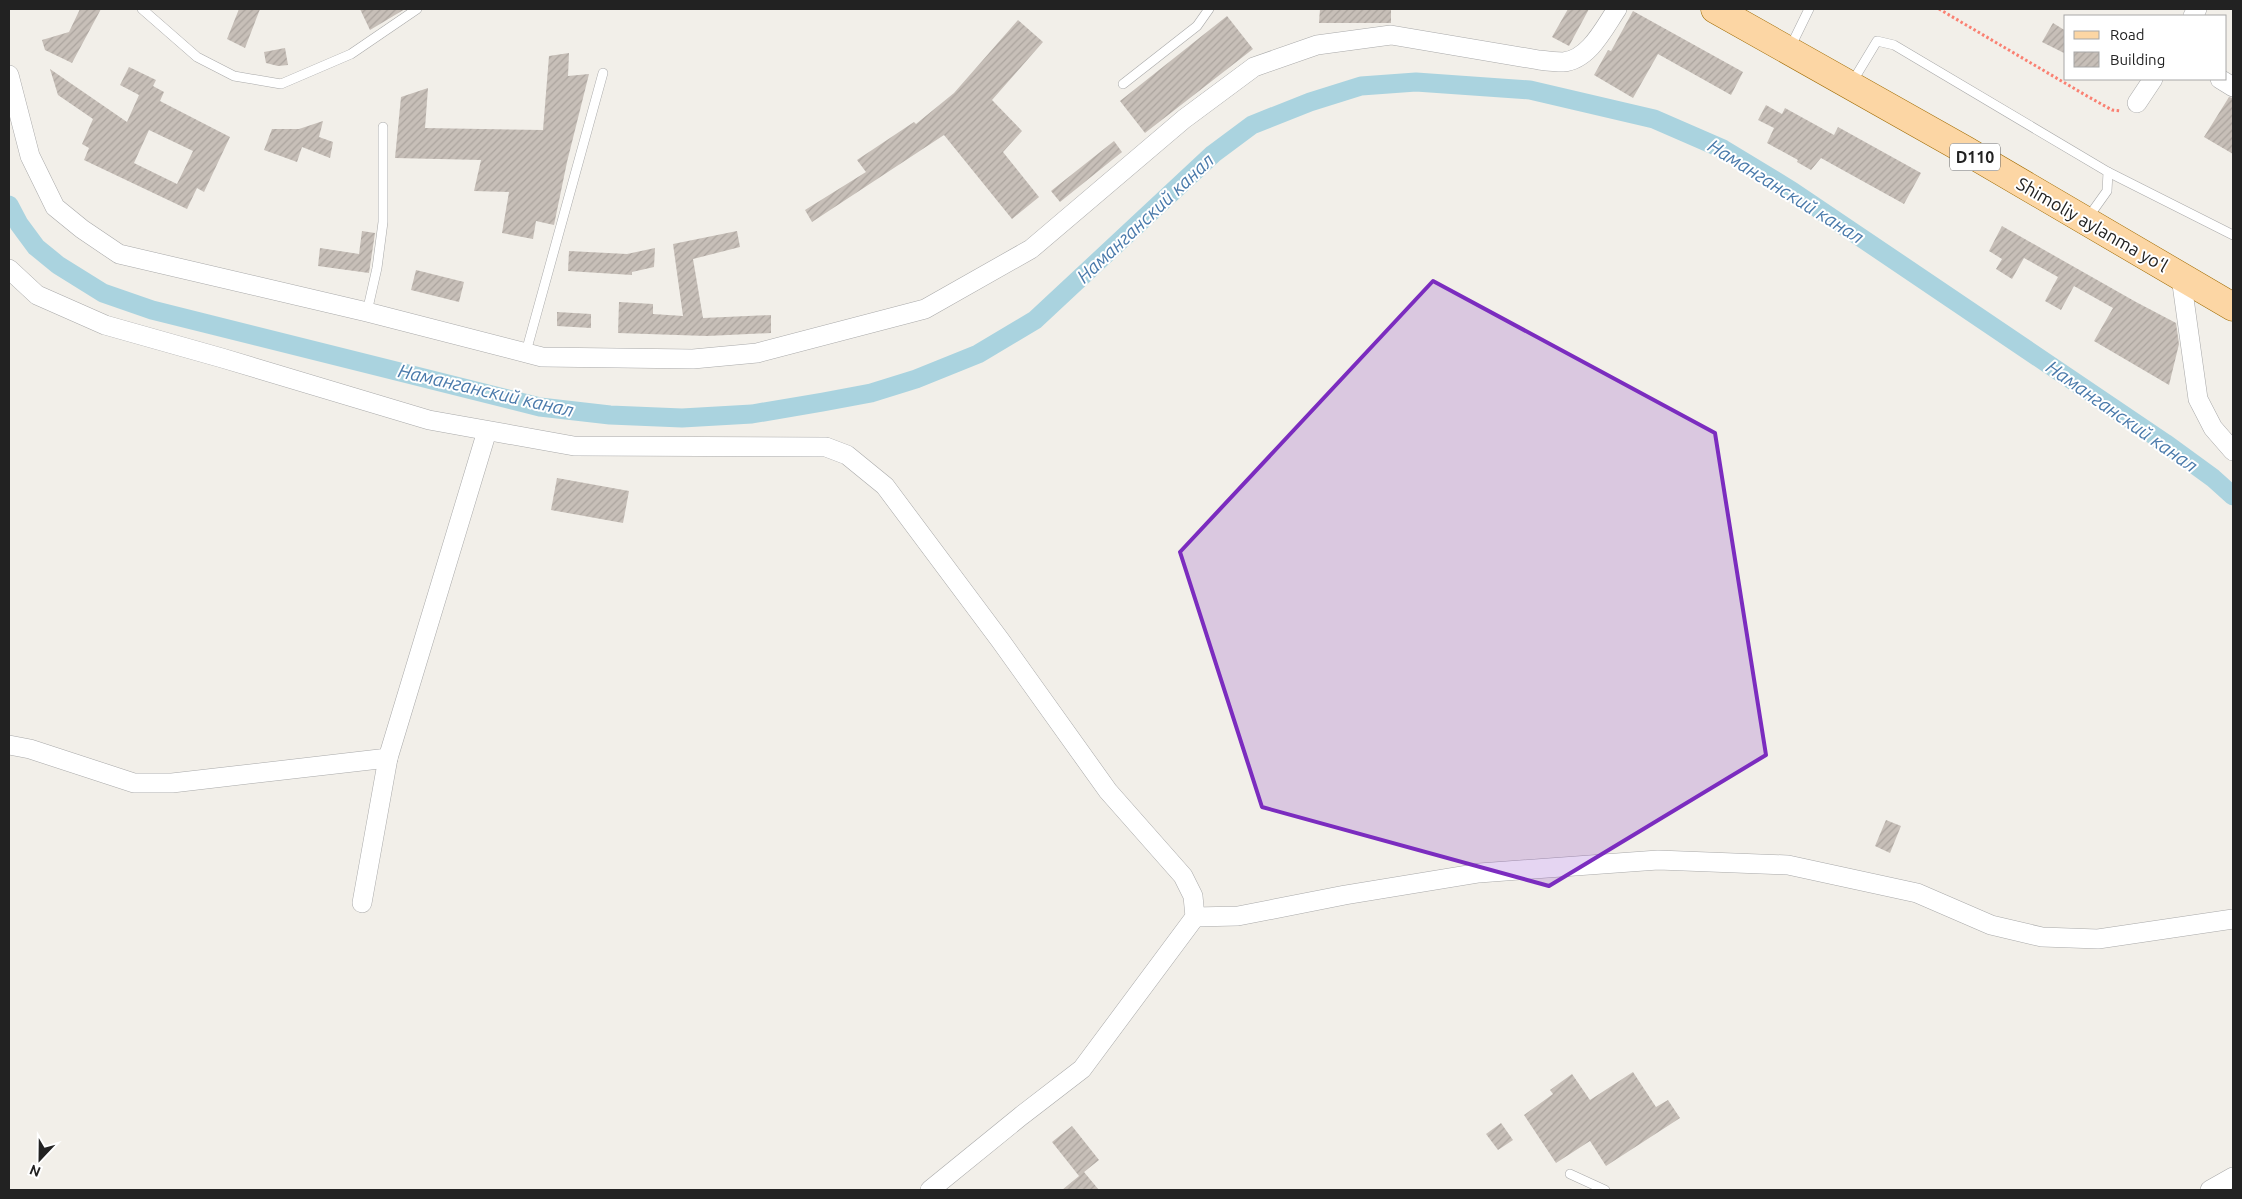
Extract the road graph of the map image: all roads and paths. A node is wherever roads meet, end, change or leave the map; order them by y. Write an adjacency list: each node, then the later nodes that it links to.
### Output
1 (142, 9): 2 (lane)
2 (417, 9)
3 (1209, 9): 13 (lane)
4 (1618, 9): 25 (street)
5 (1715, 9): 8 (main road, Shimoliy aylanma yoʻl / D110)
6 (1810, 9): 8 (lane)
7 (1939, 9): 16 (path)
8 (1789, 50): 14 (main road, Shimoliy aylanma yoʻl / D110)
9 (603, 73): 25 (lane)
10 (9, 75): 24 (street)
11 (2152, 80): 16 (street)
12 (2222, 80): 15 (street)
13 (1123, 84)
14 (1850, 86): 18 (lane); 19 (main road, Shimoliy aylanma yoʻl / D110)
15 (2233, 87)
16 (2137, 103)
17 (383, 127): 24 (lane)
18 (2108, 172): 19 (lane); 20 (lane)
19 (2085, 221): 22 (main road, Shimoliy aylanma yoʻl / D110)
20 (2233, 235)
21 (9, 269): 26 (street)
22 (2181, 277): 23 (main road, Shimoliy aylanma yoʻl / D110); 27 (street)
23 (2233, 307)
24 (367, 312): 25 (street)
25 (526, 352)
26 (487, 431): 29 (street); 31 (street)
27 (2233, 451)
28 (9, 745): 29 (street)
29 (388, 758): 30 (street)
30 (362, 903)
31 (1195, 917): 32 (street); 35 (street)
32 (2233, 919)
33 (1570, 1174): 36 (lane)
34 (2233, 1177): 37 (street)
35 (930, 1190)
36 (1605, 1190)
37 (2210, 1190)

